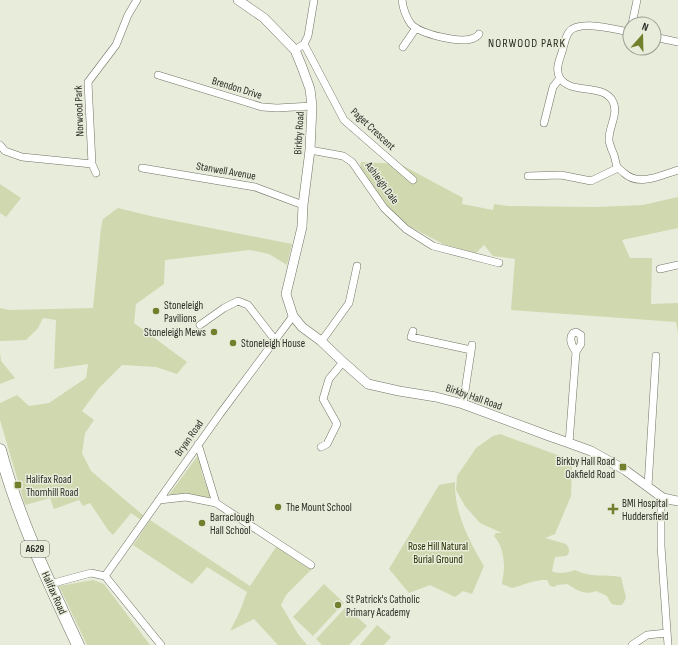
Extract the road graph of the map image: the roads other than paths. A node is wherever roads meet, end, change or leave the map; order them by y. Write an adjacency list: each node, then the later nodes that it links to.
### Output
1 (137, 0): 21 (street, Norwood Park)
2 (238, 0): 14 (street, Birkby Road)
3 (314, 0): 12 (street)
4 (402, 0): 7 (street)
5 (637, 0): 6 (street)
6 (634, 16)
7 (416, 28): 9 (street); 13 (street)
8 (622, 31): 16 (street)
9 (479, 34)
10 (662, 39): 11 (street)
11 (678, 42)
12 (304, 44): 14 (street); 27 (street, Paget Crescent)
13 (403, 47)
14 (294, 50): 17 (street, Birkby Road)
15 (158, 75): 17 (street, Brendon Drive)
16 (560, 78): 18 (street); 23 (street)
17 (312, 106): 20 (street, Birkby Road)
18 (544, 123)
19 (0, 145): 21 (street)
20 (310, 150): 28 (street, Birkby Road); 29 (street, Ashleigh Dale)
21 (92, 164): 25 (street, Norwood Park)
22 (142, 168): 28 (street, Stanwell Avenue)
23 (618, 168): 24 (street); 26 (street)
24 (678, 170)
25 (96, 173)
26 (528, 176)
27 (413, 180)
28 (303, 205): 33 (street, Birkby Road)
29 (499, 263)
30 (678, 265): 32 (street)
31 (357, 266): 38 (street)
32 (660, 269)
33 (286, 294): 34 (street, Birkby Hall Road)
34 (293, 316): 37 (street, Bryan Road); 38 (street, Birkby Hall Road)
35 (200, 325): 37 (street)
36 (411, 337): 42 (street)
37 (275, 340): 44 (street, Bryan Road)
38 (321, 341): 41 (street, Birkby Hall Road)
39 (576, 352): 43 (street)
40 (656, 356): 47 (street)
41 (343, 362): 42 (street, Birkby Hall Road); 45 (street)
42 (463, 404): 43 (street, Birkby Hall Road)
43 (569, 443): 47 (street, Birkby Hall Road)
44 (198, 444): 49 (street, Bryan Road); 51 (street)
45 (326, 447)
46 (1, 454): 54 (highway, Halifax Road / A629)
47 (648, 486): 48 (street, Birkby Hall Road)
48 (664, 498): 50 (street, Birkby Hall Road); 55 (street)
49 (159, 500): 51 (street); 53 (street, Bryan Road)
50 (678, 501)
51 (216, 503): 52 (street)
52 (311, 565)
53 (105, 576): 54 (street); 57 (street)
54 (50, 584): 56 (highway, Halifax Road / A629)
55 (667, 632): 58 (street); 59 (street)
56 (78, 645)
57 (161, 645)
58 (632, 645)
59 (668, 645)

